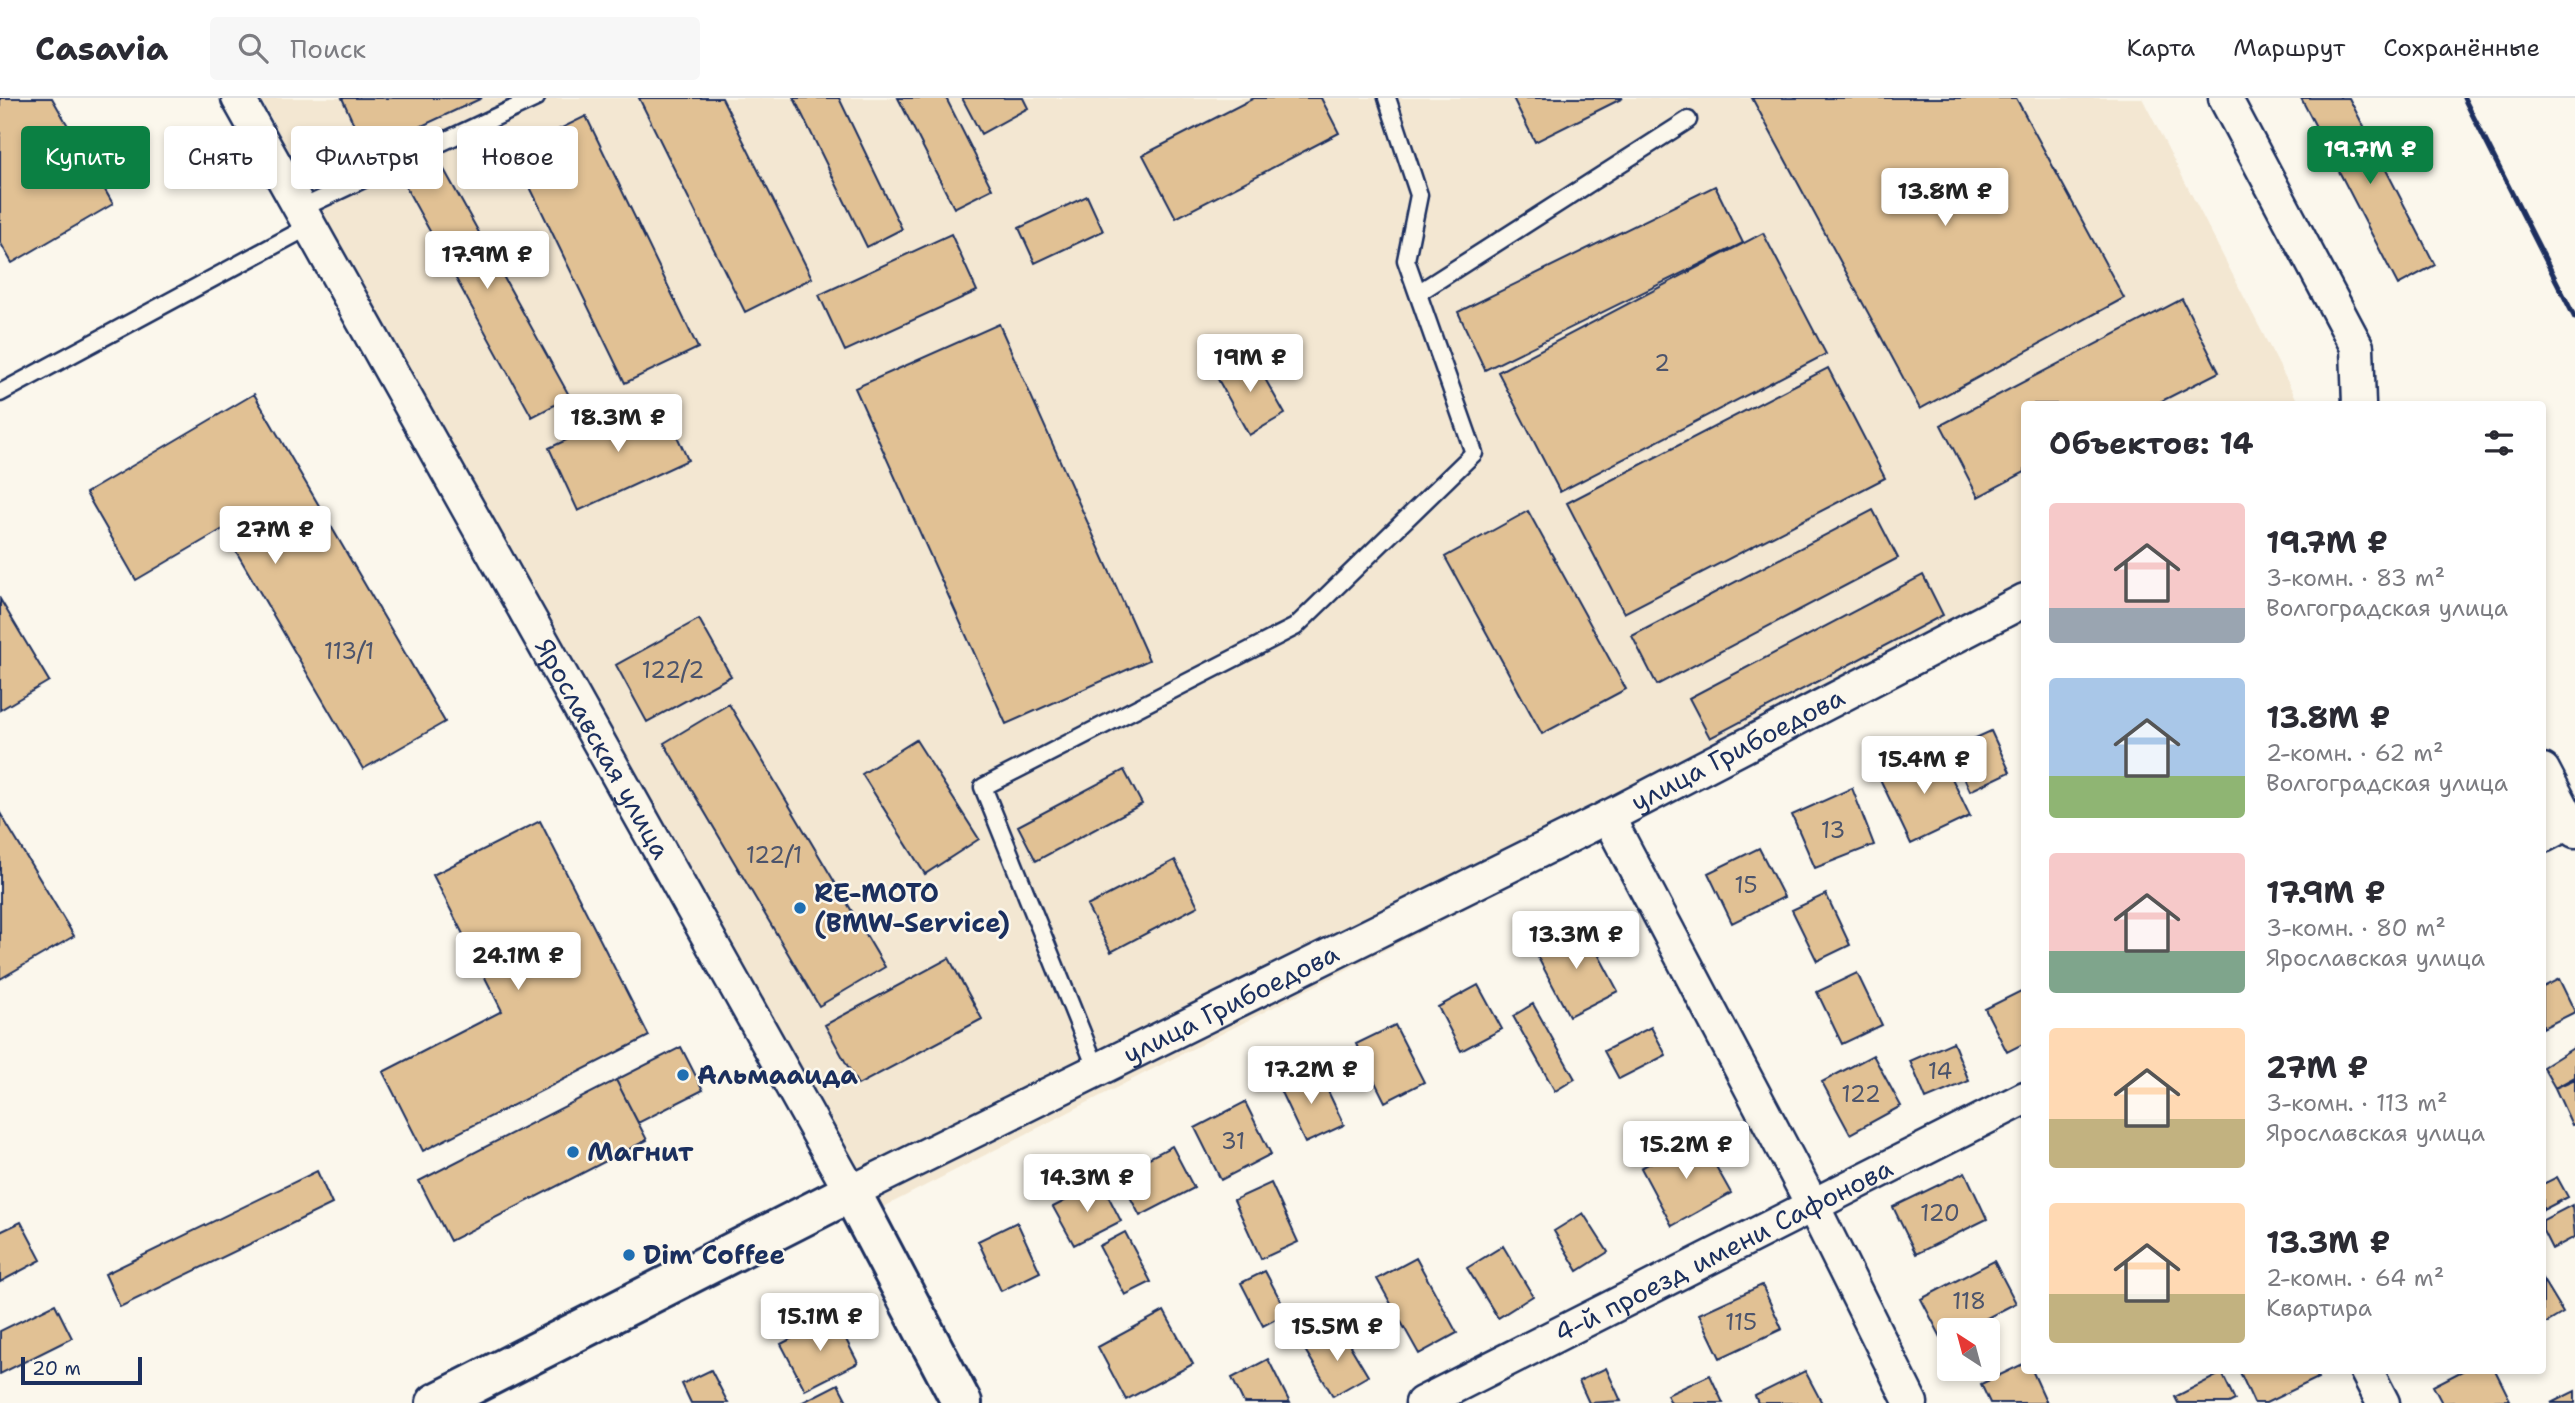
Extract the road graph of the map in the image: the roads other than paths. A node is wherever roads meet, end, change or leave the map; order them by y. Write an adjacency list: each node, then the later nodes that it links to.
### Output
1 (536, 98): 6 (lane)
2 (1387, 98): 7 (lane)
3 (2225, 98): 9 (street)
4 (241, 99): 6 (street, Ярославская улица)
5 (1688, 120): 7 (lane)
6 (305, 217): 8 (lane); 16 (street, Ярославская улица)
7 (1418, 293): 14 (lane)
8 (0, 393)
9 (2359, 401)
10 (2021, 602): 12 (street, улица Грибоедова)
11 (2546, 779): 13 (street)
12 (1608, 817): 14 (street, улица Грибоедова); 17 (street)
13 (2563, 830)
14 (1097, 1070): 16 (street, улица Грибоедова)
15 (2021, 1100): 17 (street, 4-й проезд имени Сафонова)
16 (851, 1192): 19 (street, улица Грибоедова); 20 (street, Ярославская улица)
17 (1812, 1206): 21 (street, 4-й проезд имени Сафонова); 22 (street)
18 (2368, 1374): 23 (street)
19 (436, 1403)
20 (961, 1403)
21 (1424, 1403)
22 (1911, 1403)
23 (2383, 1403)

